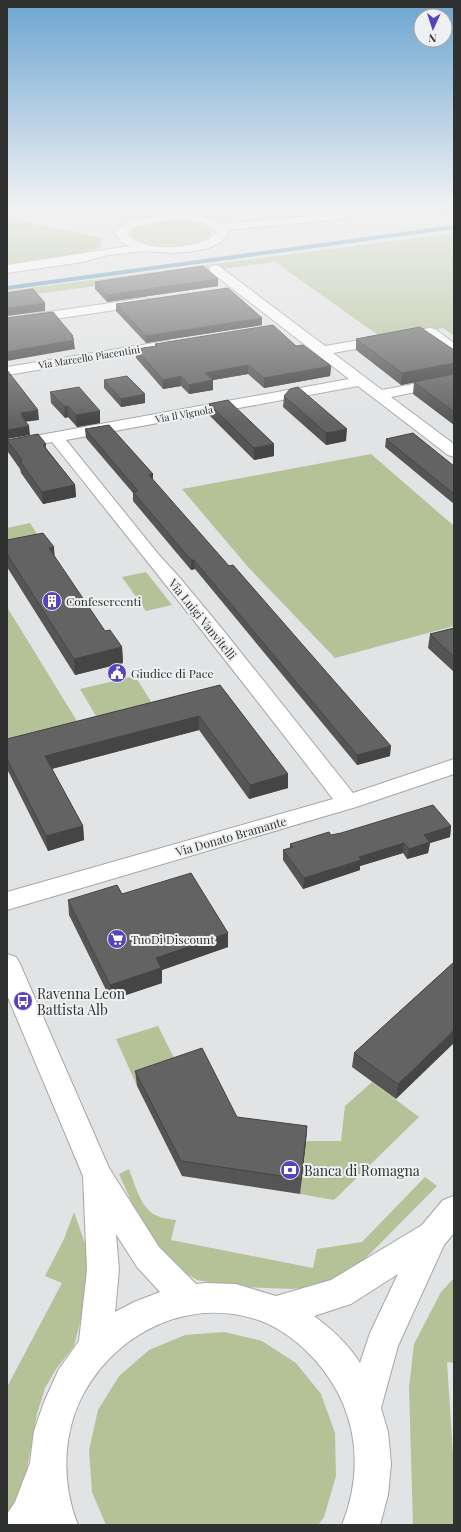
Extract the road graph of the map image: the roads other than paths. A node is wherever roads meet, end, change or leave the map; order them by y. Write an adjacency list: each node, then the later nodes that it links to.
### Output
1 (228, 279): 2 (street)
2 (239, 288): 3 (street); 6 (street)
3 (223, 290)
4 (154, 300): 5 (street)
5 (7, 322)
6 (289, 326): 7 (street); 10 (street)
7 (274, 328)
8 (182, 342): 11 (street, Via Marcello Piacentini)
9 (454, 349): 10 (street)
10 (321, 351): 13 (street)
11 (7, 371)
12 (454, 380): 14 (street)
13 (360, 381): 14 (street); 15 (street, Via Il Vignola)
14 (378, 395): 17 (street)
15 (56, 437): 16 (street, Via Il Vignola); 19 (street, Via Luigi Vanvitelli)
16 (7, 446)
17 (454, 452)
18 (454, 766): 19 (street, Via Donato Bramante)
19 (348, 802): 20 (street, Via Donato Bramante)
20 (7, 901)
21 (7, 964): 22 (street)
22 (96, 1175): 25 (street); 27 (street)
23 (454, 1210): 24 (street)
24 (433, 1235): 26 (street); 28 (street)
25 (188, 1299): 26 (street); 27 (street)
26 (277, 1311): 28 (street)
27 (95, 1348): 29 (street)
28 (364, 1406): 30 (street)
29 (48, 1462): 31 (street); 32 (street)
30 (362, 1524)
31 (21, 1525)
32 (59, 1525)

